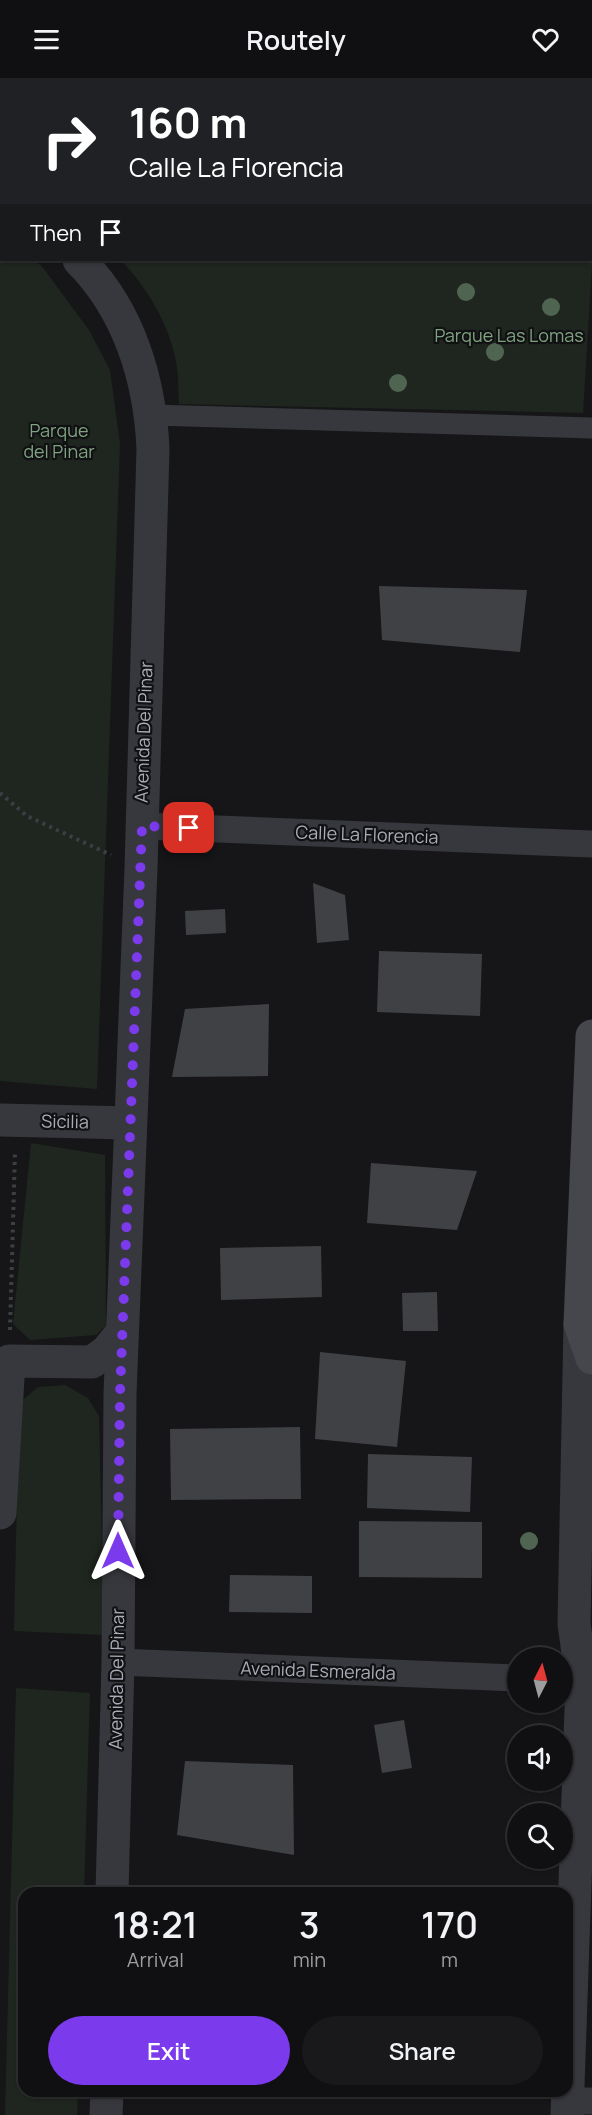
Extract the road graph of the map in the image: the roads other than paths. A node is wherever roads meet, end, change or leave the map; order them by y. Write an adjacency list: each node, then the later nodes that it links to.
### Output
1 (89, 263): 2 (street, Avenida Del Pinar)
2 (152, 415): 3 (street); 4 (street, Avenida Del Pinar)
3 (592, 428)
4 (142, 826): 5 (street, Calle La Florencia); 8 (street, Avenida Del Pinar)
5 (592, 844)
6 (592, 1036): 9 (main road)
7 (8, 1120): 8 (street, Sicilia)
8 (130, 1123): 10 (street, Avenida Del Pinar)
9 (580, 1324): 11 (main road); 17 (street)
10 (122, 1332): 12 (street); 13 (street, Avenida Del Pinar)
11 (592, 1358)
12 (92, 1362): 13 (street); 14 (street)
13 (120, 1394): 15 (street, Avenida Del Pinar)
14 (0, 1513)
15 (118, 1662): 16 (street, Avenida Esmeralda); 18 (street, Avenida Del Pinar)
16 (507, 1678)
17 (582, 1678): 20 (street)
18 (112, 1887)
19 (107, 2097): 21 (street)
20 (576, 2106)
21 (106, 2115)

